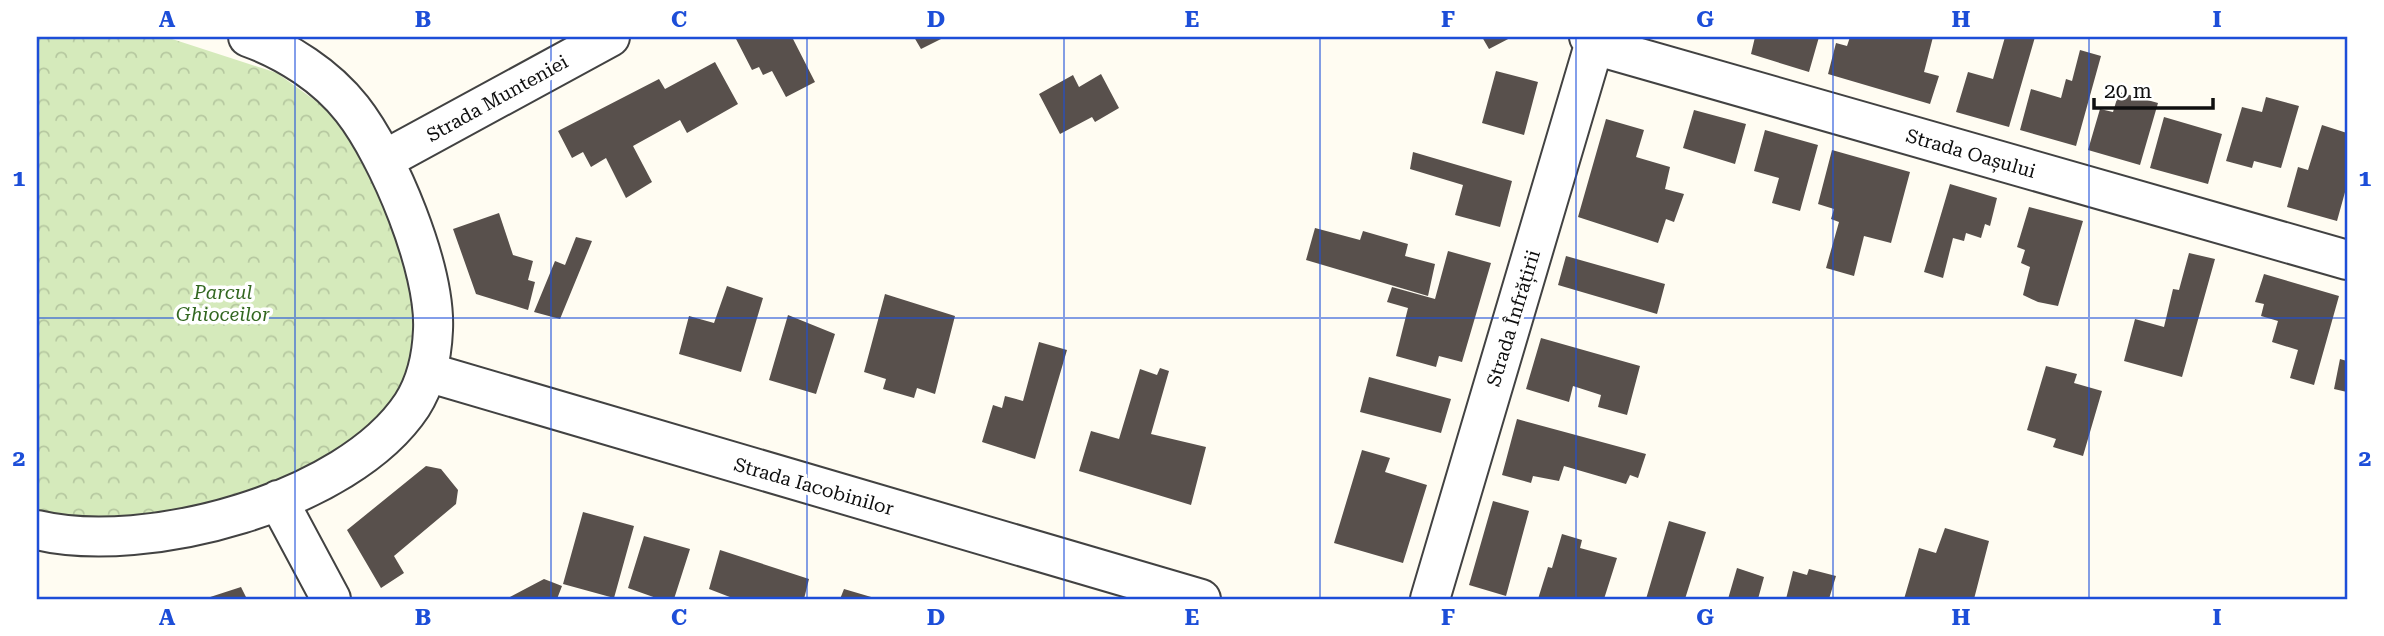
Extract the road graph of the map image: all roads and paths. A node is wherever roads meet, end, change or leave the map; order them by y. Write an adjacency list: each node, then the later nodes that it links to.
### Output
1 (248, 37): 4 (street)
2 (610, 37): 4 (street, Strada Munteniei)
3 (1592, 41): 5 (street, Strada Oașului); 11 (street, Strada Înfrățirii)
4 (384, 160): 6 (street)
5 (2347, 260)
6 (427, 372): 7 (street); 10 (street, Strada Iacobinilor)
7 (278, 500): 8 (street); 9 (street)
8 (37, 530)
9 (331, 599)
10 (1201, 599)
11 (1430, 599)

